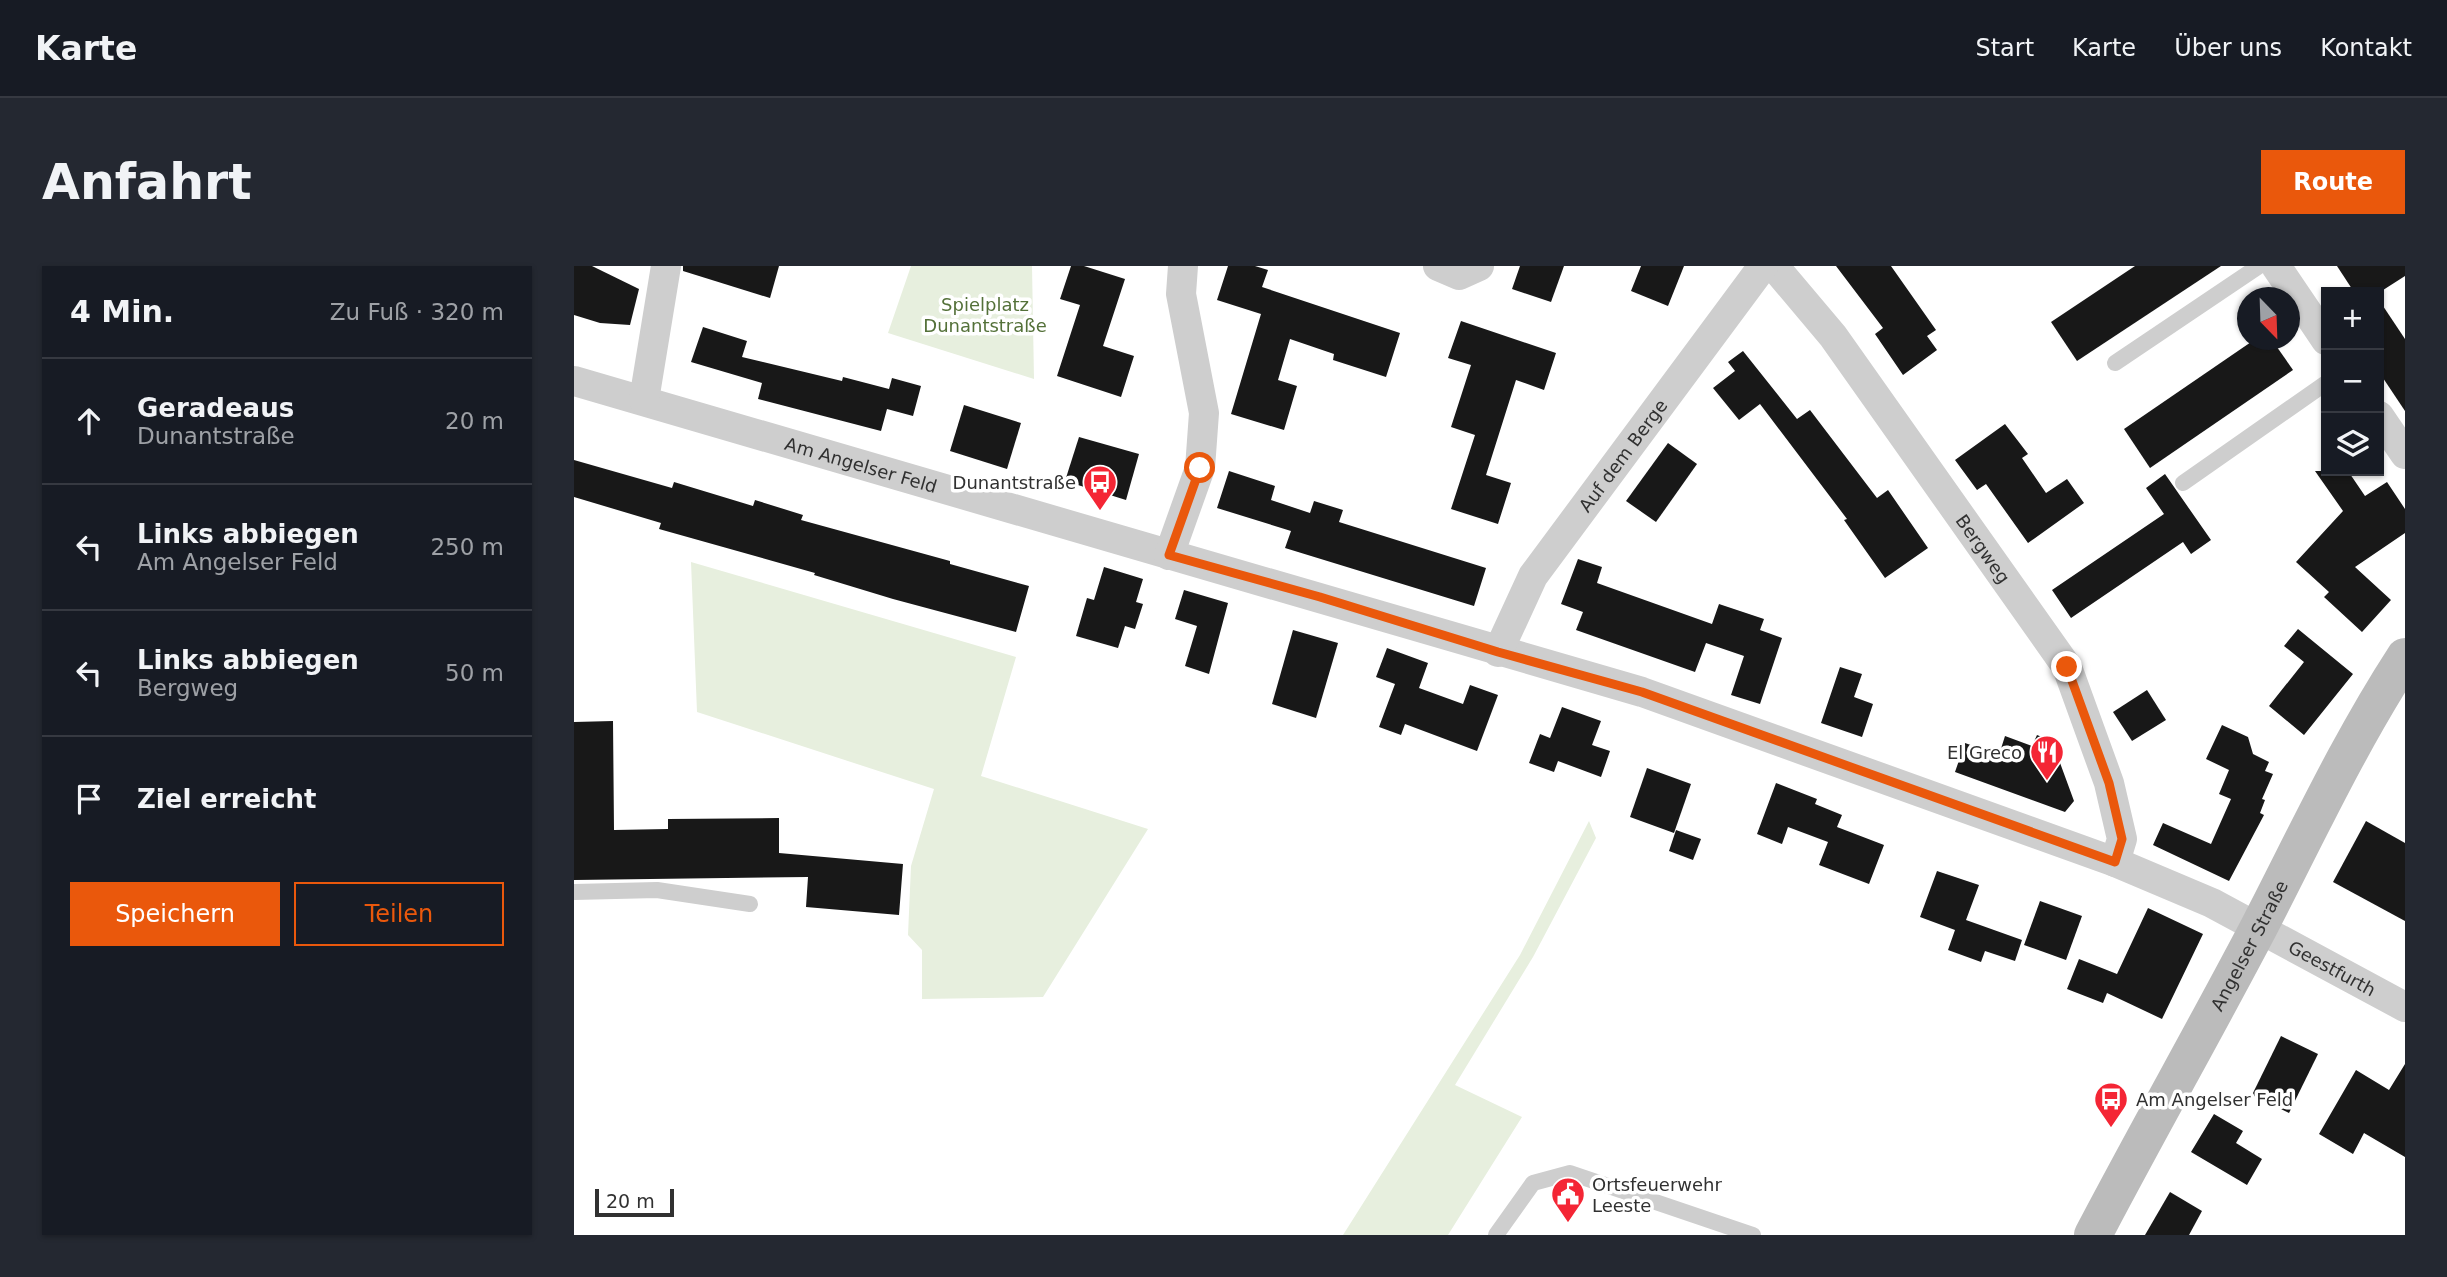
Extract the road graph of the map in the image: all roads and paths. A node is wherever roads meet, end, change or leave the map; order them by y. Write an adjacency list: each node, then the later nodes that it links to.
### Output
1 (666, 266): 13 (street)
2 (1183, 266): 17 (street)
3 (1438, 266): 4 (street)
4 (1479, 266)
5 (1763, 266): 18 (street, Auf dem Berge)
6 (1774, 266): 20 (street, Bergweg)
7 (2259, 266): 10 (lane)
8 (2276, 266): 9 (street)
9 (2321, 333)
10 (2115, 363)
11 (574, 381): 13 (street, Am Angelser Feld)
12 (2321, 386): 16 (lane)
13 (644, 400): 17 (street, Am Angelser Feld)
14 (2384, 423): 15 (street)
15 (2405, 454)
16 (2183, 483)
17 (1169, 555): 18 (street, Am Angelser Feld)
18 (1498, 652): 20 (street, Am Angelser Feld)
19 (2399, 679): 23 (main road, Angelser Straße)
20 (2115, 862): 23 (street, Am Angelser Feld)
21 (574, 892): 22 (lane)
22 (750, 904)
23 (2258, 928): 24 (street, Geestfurth); 27 (main road, Angelser Straße)
24 (2405, 1007)
25 (1496, 1235): 26 (lane)
26 (1753, 1235)
27 (2093, 1235)

